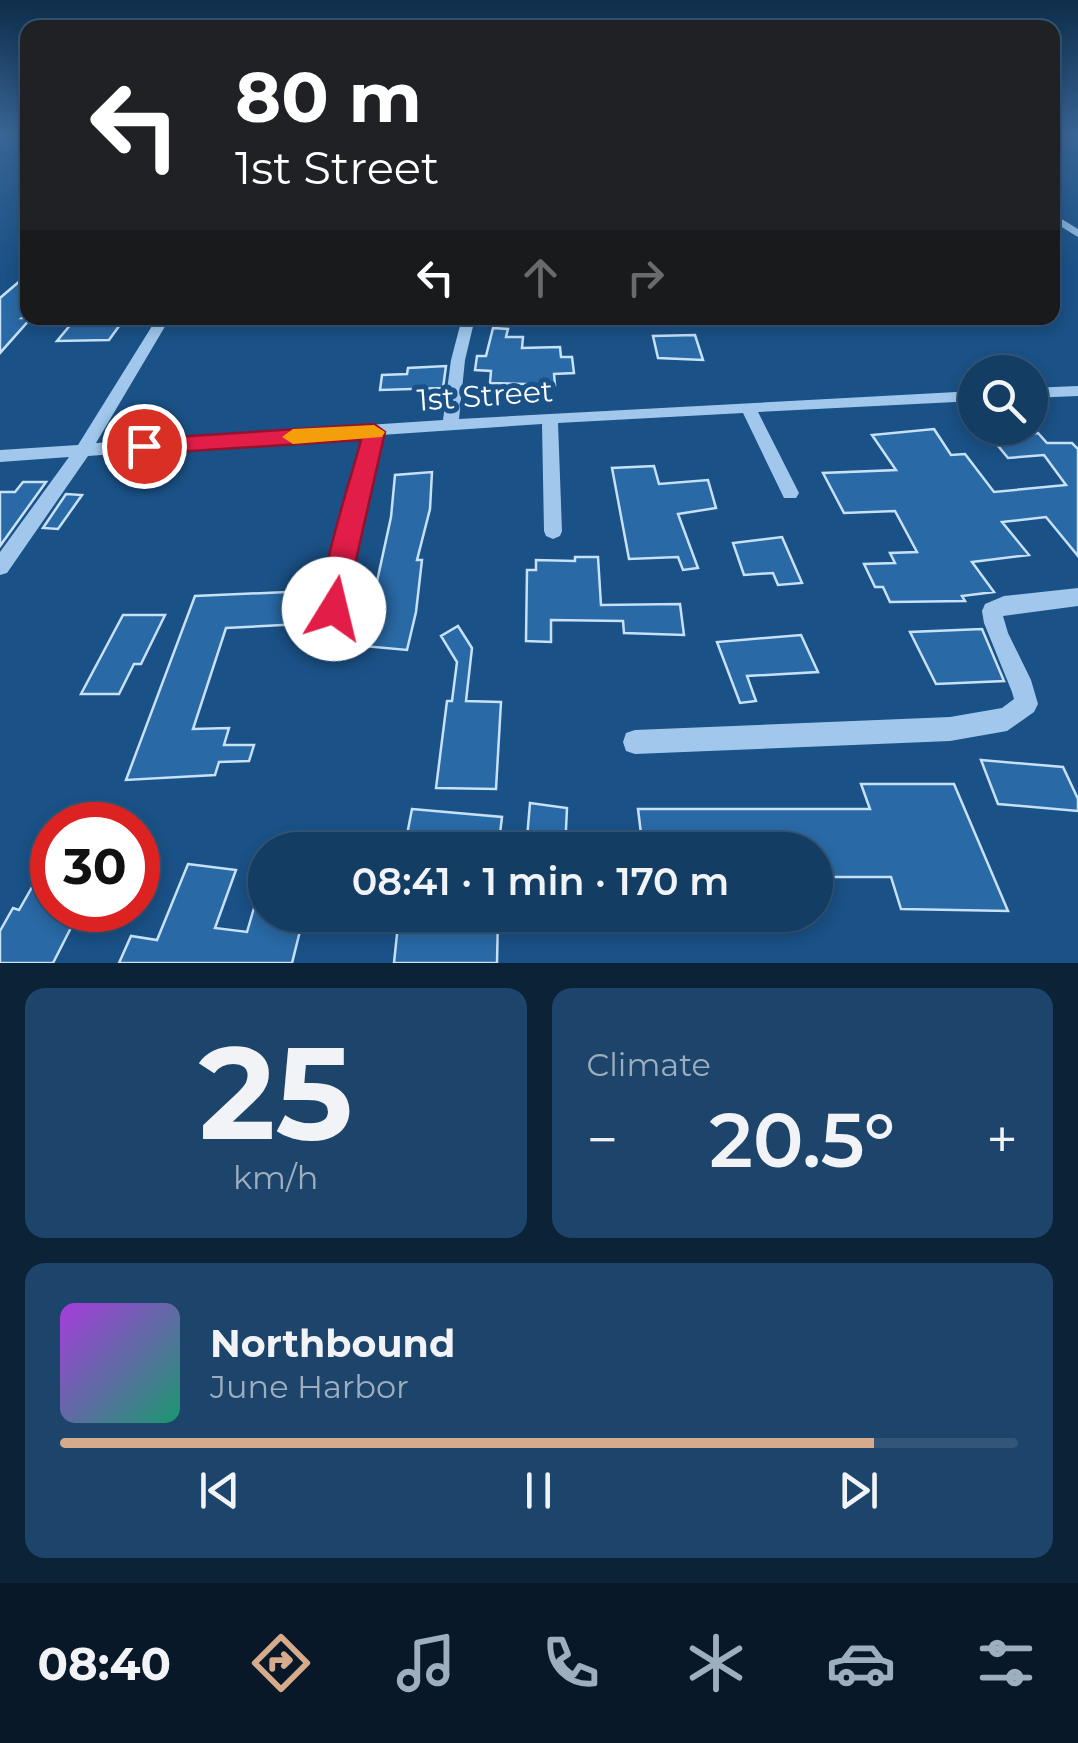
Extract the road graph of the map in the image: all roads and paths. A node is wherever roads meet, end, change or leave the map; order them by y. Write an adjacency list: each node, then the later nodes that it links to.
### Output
1 (159, 325): 10 (street)
2 (466, 325): 8 (street)
3 (1078, 391): 4 (street)
4 (1048, 393)
5 (958, 397): 6 (street, 1st Street)
6 (750, 410): 7 (street, 1st Street); 12 (street)
7 (550, 418): 8 (street, 1st Street); 13 (street)
8 (450, 426): 9 (street, 1st Street)
9 (374, 432): 10 (street, 1st Street); 16 (street)
10 (83, 450): 11 (street, 1st Street); 14 (street)
11 (0, 456)
12 (790, 493)
13 (553, 531)
14 (0, 567)
15 (1078, 597): 17 (street)
16 (334, 609)
17 (635, 742)

